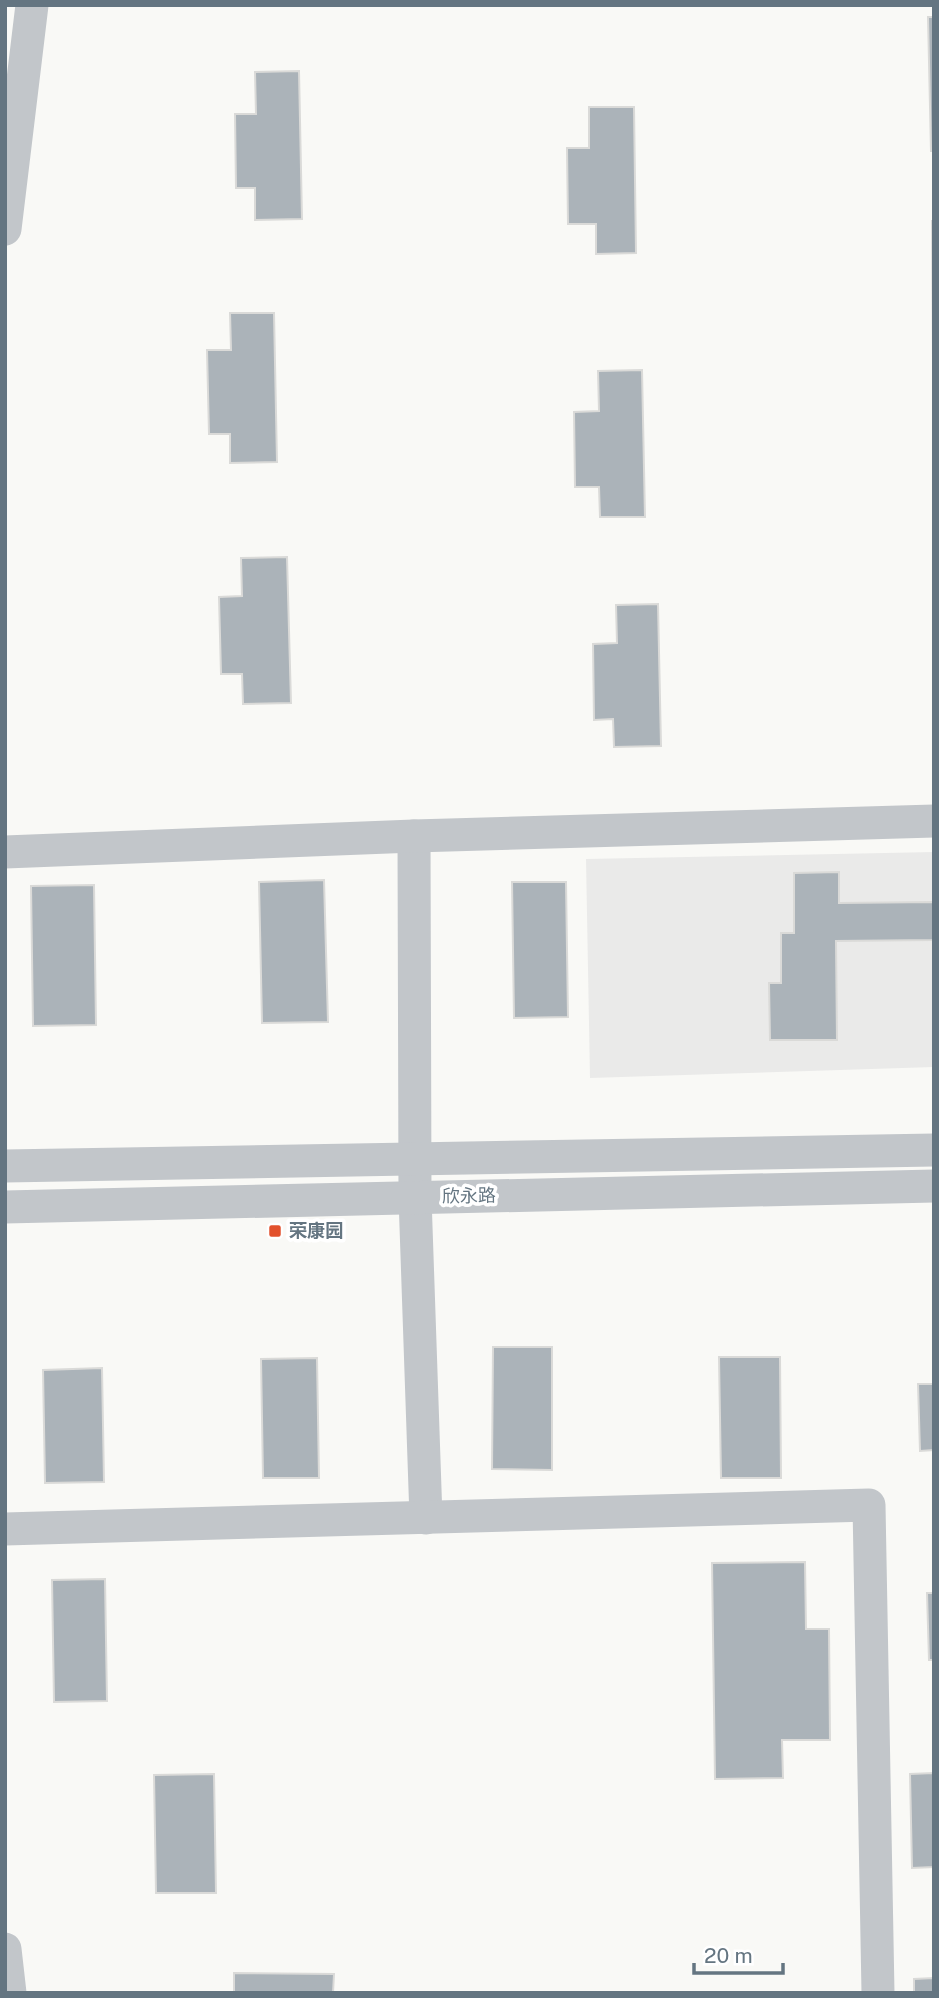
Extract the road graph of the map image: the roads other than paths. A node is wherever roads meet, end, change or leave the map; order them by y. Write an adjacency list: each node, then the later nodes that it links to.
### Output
1 (32, 5): 2 (street)
2 (5, 229)
3 (934, 821): 4 (street)
4 (414, 836): 5 (street); 7 (street)
5 (5, 852)
6 (934, 1150): 7 (street, 欣永路)
7 (415, 1161): 8 (street, 欣永路); 10 (street)
8 (5, 1166)
9 (934, 1186): 10 (street, 欣永路)
10 (415, 1197): 11 (street, 欣永路); 12 (street)
11 (5, 1207)
12 (426, 1518): 13 (street); 16 (street)
13 (5, 1529)
14 (5, 1949): 15 (street)
15 (10, 1993)
16 (878, 1993)

